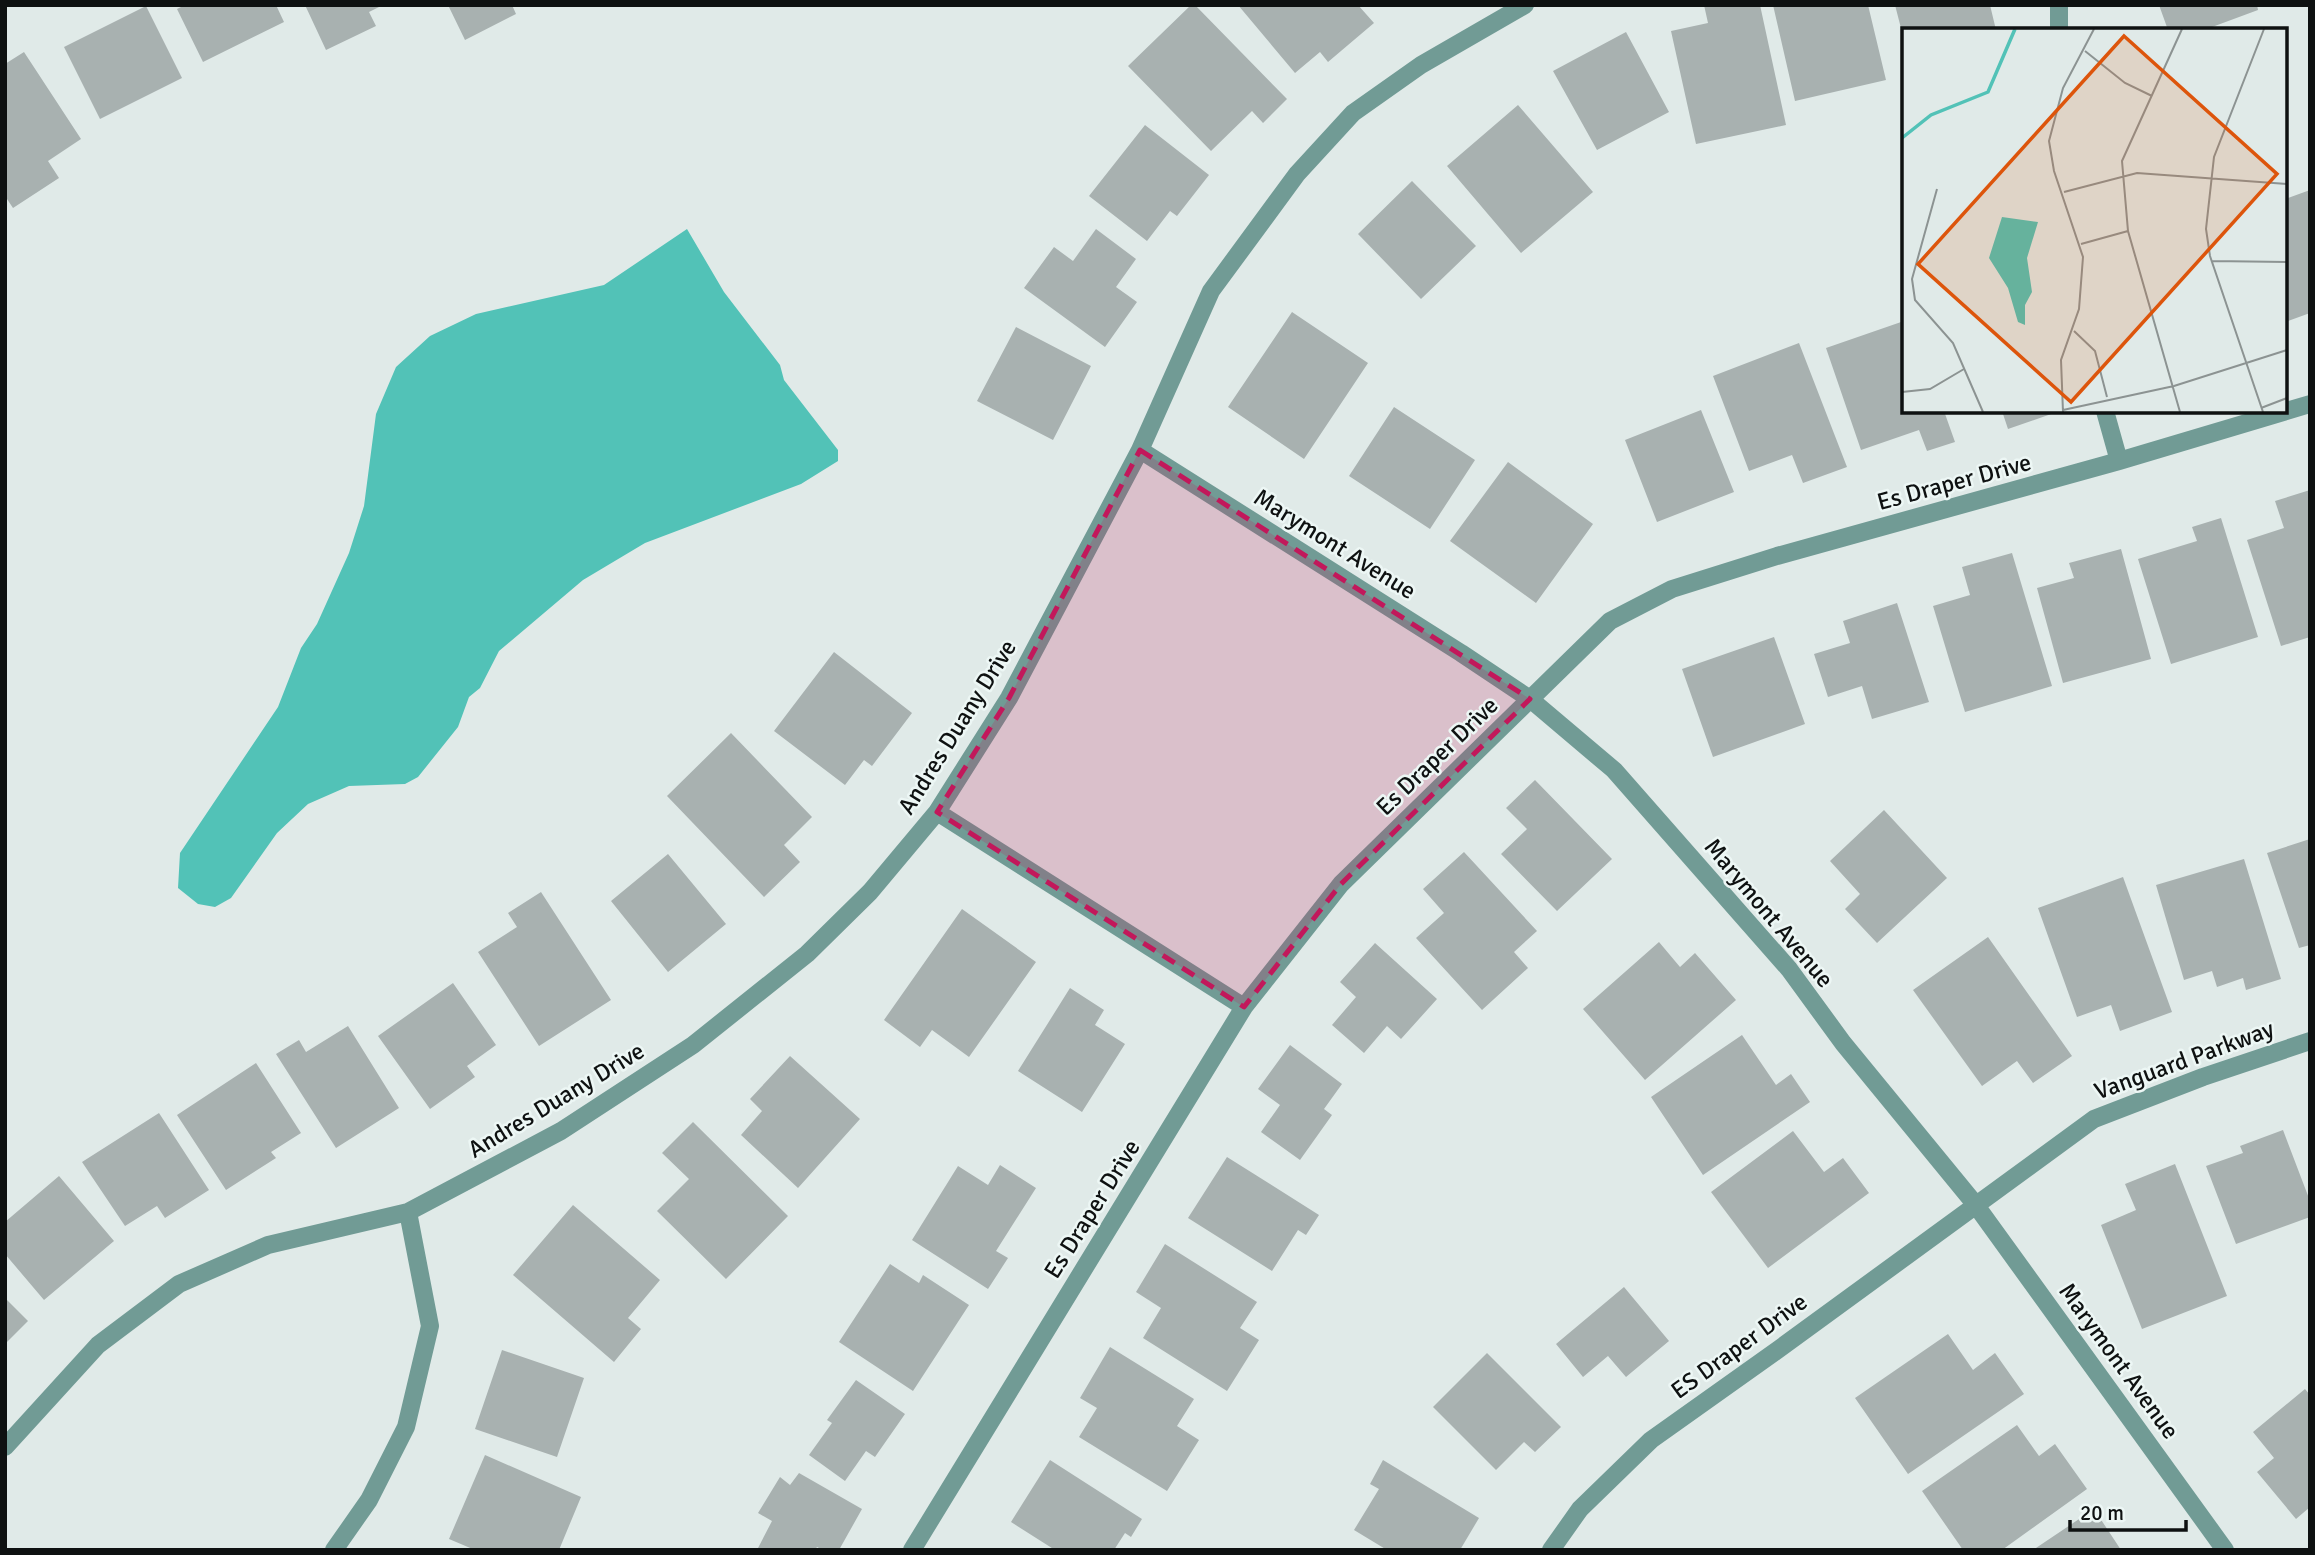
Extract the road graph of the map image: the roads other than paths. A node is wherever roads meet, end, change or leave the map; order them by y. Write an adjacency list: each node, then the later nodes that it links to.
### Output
1 (1525, 5): 8 (street, Andres Duany Drive)
2 (2059, 5): 3 (street)
3 (2059, 28)
4 (2310, 404): 5 (street, Es Draper Drive)
5 (2287, 411)
6 (2106, 413): 9 (street)
7 (2280, 413): 9 (street, Es Draper Drive)
8 (1140, 450): 10 (street, Marymont Avenue); 11 (street, Andres Duany Drive)
9 (2119, 461): 10 (street, Es Draper Drive)
10 (1530, 699): 12 (street, Es Draper Drive); 14 (street, Marymont Avenue)
11 (937, 812): 12 (street); 15 (street, Andres Duany Drive)
12 (1244, 1007): 18 (street, Es Draper Drive)
13 (2310, 1041): 14 (street, Vanguard Parkway)
14 (1975, 1204): 19 (street, ES Draper Drive); 20 (street, Marymont Avenue)
15 (408, 1212): 16 (street, Andres Duany Drive); 17 (street)
16 (5, 1447)
17 (334, 1550)
18 (912, 1550)
19 (1551, 1550)
20 (2225, 1550)

